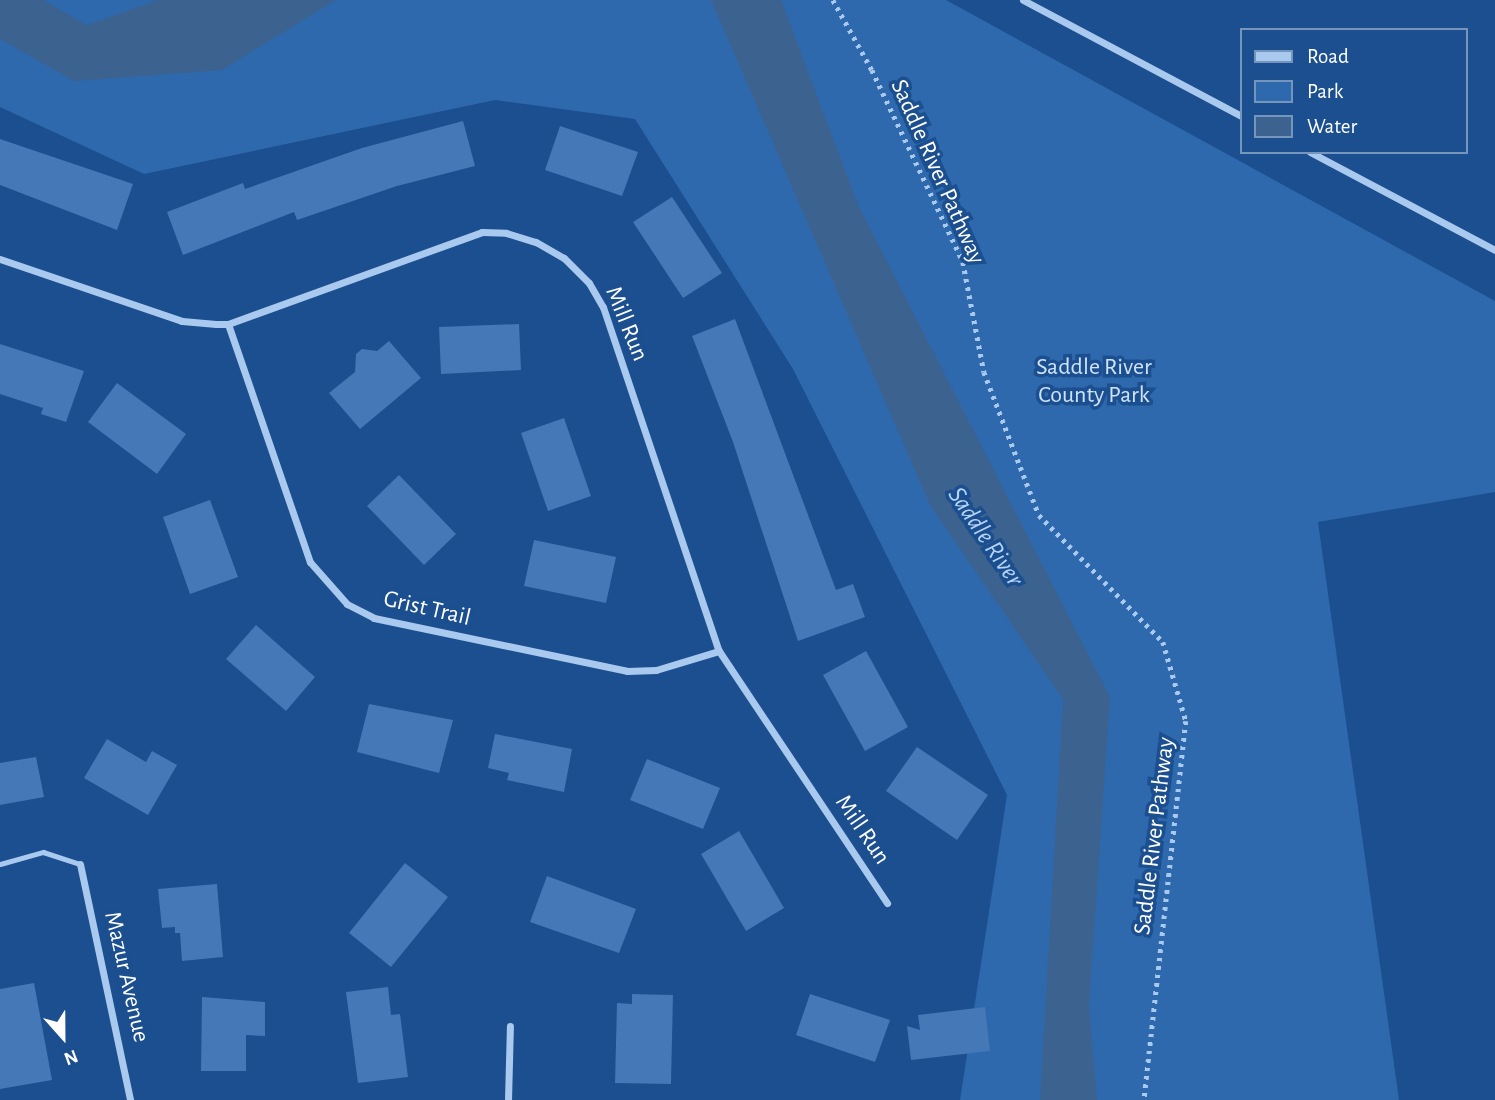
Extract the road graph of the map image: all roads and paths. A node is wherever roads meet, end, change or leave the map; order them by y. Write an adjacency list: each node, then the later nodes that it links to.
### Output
1 (833, 0): 15 (path, Saddle River Pathway)
2 (1023, 0): 3 (street)
3 (1240, 115)
4 (1314, 154): 5 (street)
5 (1495, 250)
6 (0, 259): 7 (street, Mill Run)
7 (228, 324): 8 (street, Grist Trail); 8 (street, Mill Run)
8 (719, 651): 11 (street, Mill Run)
9 (0, 864): 10 (lane)
10 (80, 864): 13 (street, Mazur Avenue)
11 (887, 904)
12 (510, 1026): 14 (street)
13 (130, 1100)
14 (508, 1100)
15 (1144, 1100)

